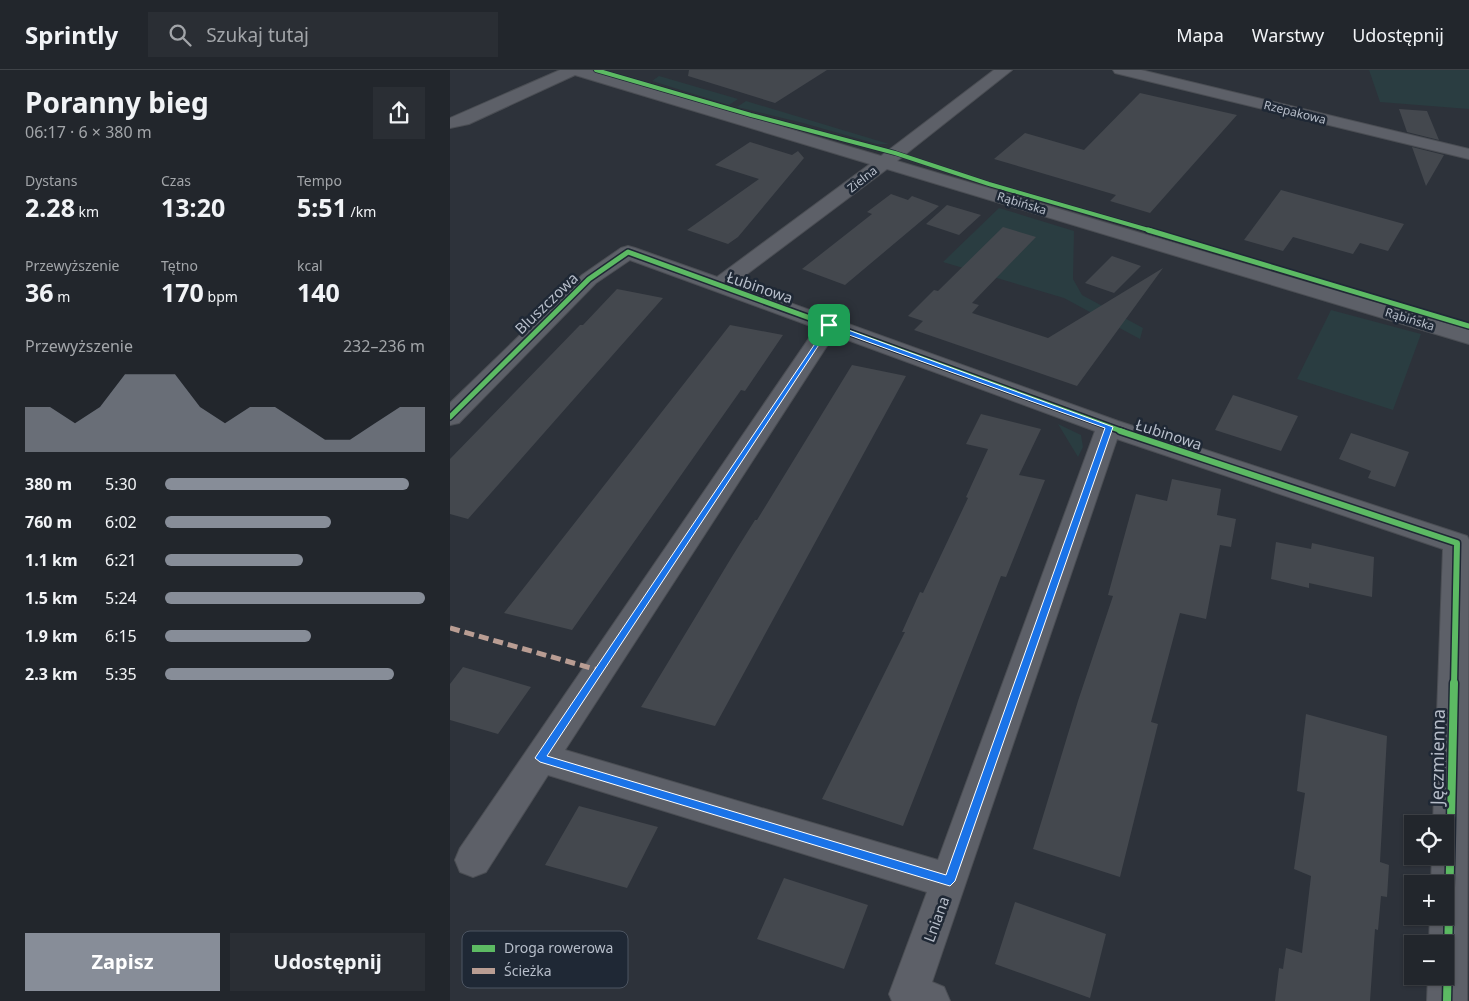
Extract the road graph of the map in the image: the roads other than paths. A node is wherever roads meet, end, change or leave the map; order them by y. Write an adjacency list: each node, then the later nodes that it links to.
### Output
1 (574, 70): 4 (street); 6 (street, Rąbińska)
2 (1004, 70): 6 (street, Zielna)
3 (1121, 70): 5 (street, Rzepakowa)
4 (450, 123)
5 (1469, 154)
6 (883, 162): 8 (street, Zielna); 10 (street, Rąbińska)
7 (678, 271): 8 (street, Łubinowa); 11 (street, Bluszczowa)
8 (718, 286): 9 (street, Łubinowa)
9 (829, 325): 12 (street, Łubinowa); 14 (street)
10 (1469, 337)
11 (450, 417)
12 (1109, 427): 13 (street, Łubinowa); 16 (street, Lniana)
13 (1457, 543): 18 (street, Jęczmienna)
14 (540, 758): 15 (street); 16 (street)
15 (473, 860)
16 (950, 881): 17 (street, Lniana)
17 (930, 1001)
18 (1447, 1001)

